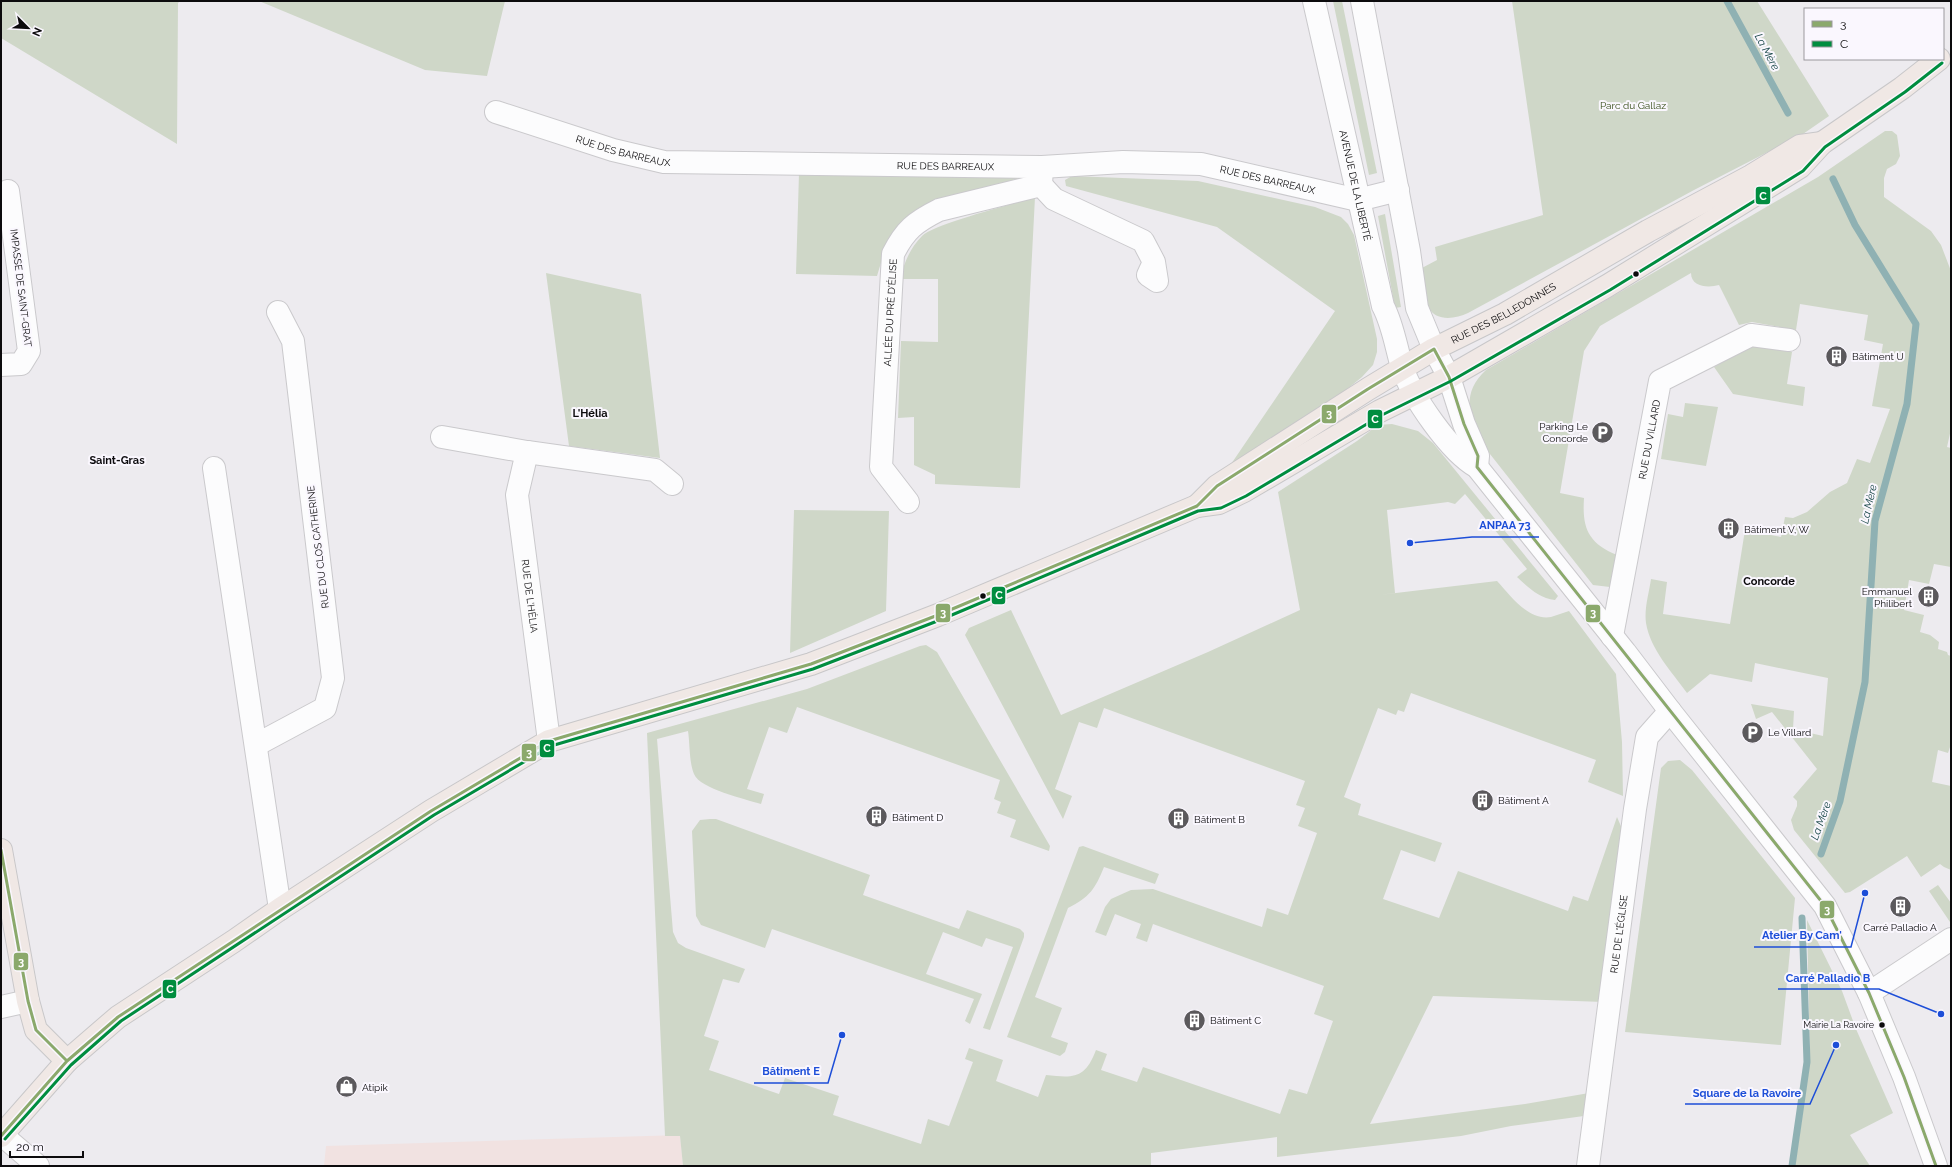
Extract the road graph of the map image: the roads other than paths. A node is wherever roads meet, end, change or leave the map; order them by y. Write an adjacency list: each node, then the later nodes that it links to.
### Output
1 (1314, 1): 9 (street, AVENUE DE LA LIBERTÉ)
2 (1362, 1): 7 (street)
3 (1938, 60): 5 (main road, RUE DES BELLEDONNES)
4 (496, 112): 6 (street, RUE DES BARREAUX)
5 (1822, 143): 13 (main road, RUE DES BELLEDONNES); 16 (main road, RUE DES BELLEDONNES)
6 (1042, 176): 9 (street, RUE DES BARREAUX); 10 (street); 23 (street, ALLÉE DU PRÉ D'ÉLISE)
7 (1398, 190): 9 (street, RUE DES BARREAUX); 13 (street)
8 (8, 191): 14 (street, IMPASSE DE SAINT-GRAT)
9 (1358, 200): 15 (street, AVENUE DE LA LIBERTÉ)
10 (1154, 262)
11 (278, 312): 28 (street, RUE DU CLOS CATHERINE)
12 (1789, 340): 25 (street, RUE DU VILLARD)
13 (1434, 349): 15 (main road, RUE DES BELLEDONNES); 16 (street)
14 (1, 365)
15 (1403, 369): 17 (street, AVENUE DE LA LIBERTÉ); 24 (main road, RUE DES BELLEDONNES)
16 (1449, 377): 17 (main road, RUE DES BELLEDONNES); 21 (street)
17 (1415, 394): 21 (street, AVENUE DE LA LIBERTÉ); 24 (main road, RUE DES BELLEDONNES)
18 (442, 437): 19 (street)
19 (527, 452): 22 (street); 27 (street, RUE DE L'HÉLIA)
20 (214, 468): 28 (street)
21 (1477, 468): 25 (street, AVENUE DE LA LIBERTÉ)
22 (672, 484)
23 (908, 502)
24 (1197, 506): 27 (main road, RUE DES BELLEDONNES)
25 (1612, 636): 26 (street, AVENUE DE LA LIBERTÉ)
26 (1670, 711): 32 (street, AVENUE DE LA LIBERTÉ); 38 (street, RUE DE L'ÉGLISE)
27 (549, 741): 30 (main road, RUE DES BELLEDONNES)
28 (256, 745): 30 (street)
29 (1, 850): 33 (main road)
30 (280, 908): 35 (main road, RUE DES BELLEDONNES)
31 (1951, 939): 32 (street)
32 (1869, 993): 39 (street, AVENUE DE LA LIBERTÉ)
33 (28, 1002): 34 (street); 35 (main road)
34 (1, 1007)
35 (67, 1061): 36 (main road, RUE DES BELLEDONNES)
36 (1, 1136): 37 (street)
37 (38, 1166)
38 (1588, 1166)
39 (1936, 1166)

